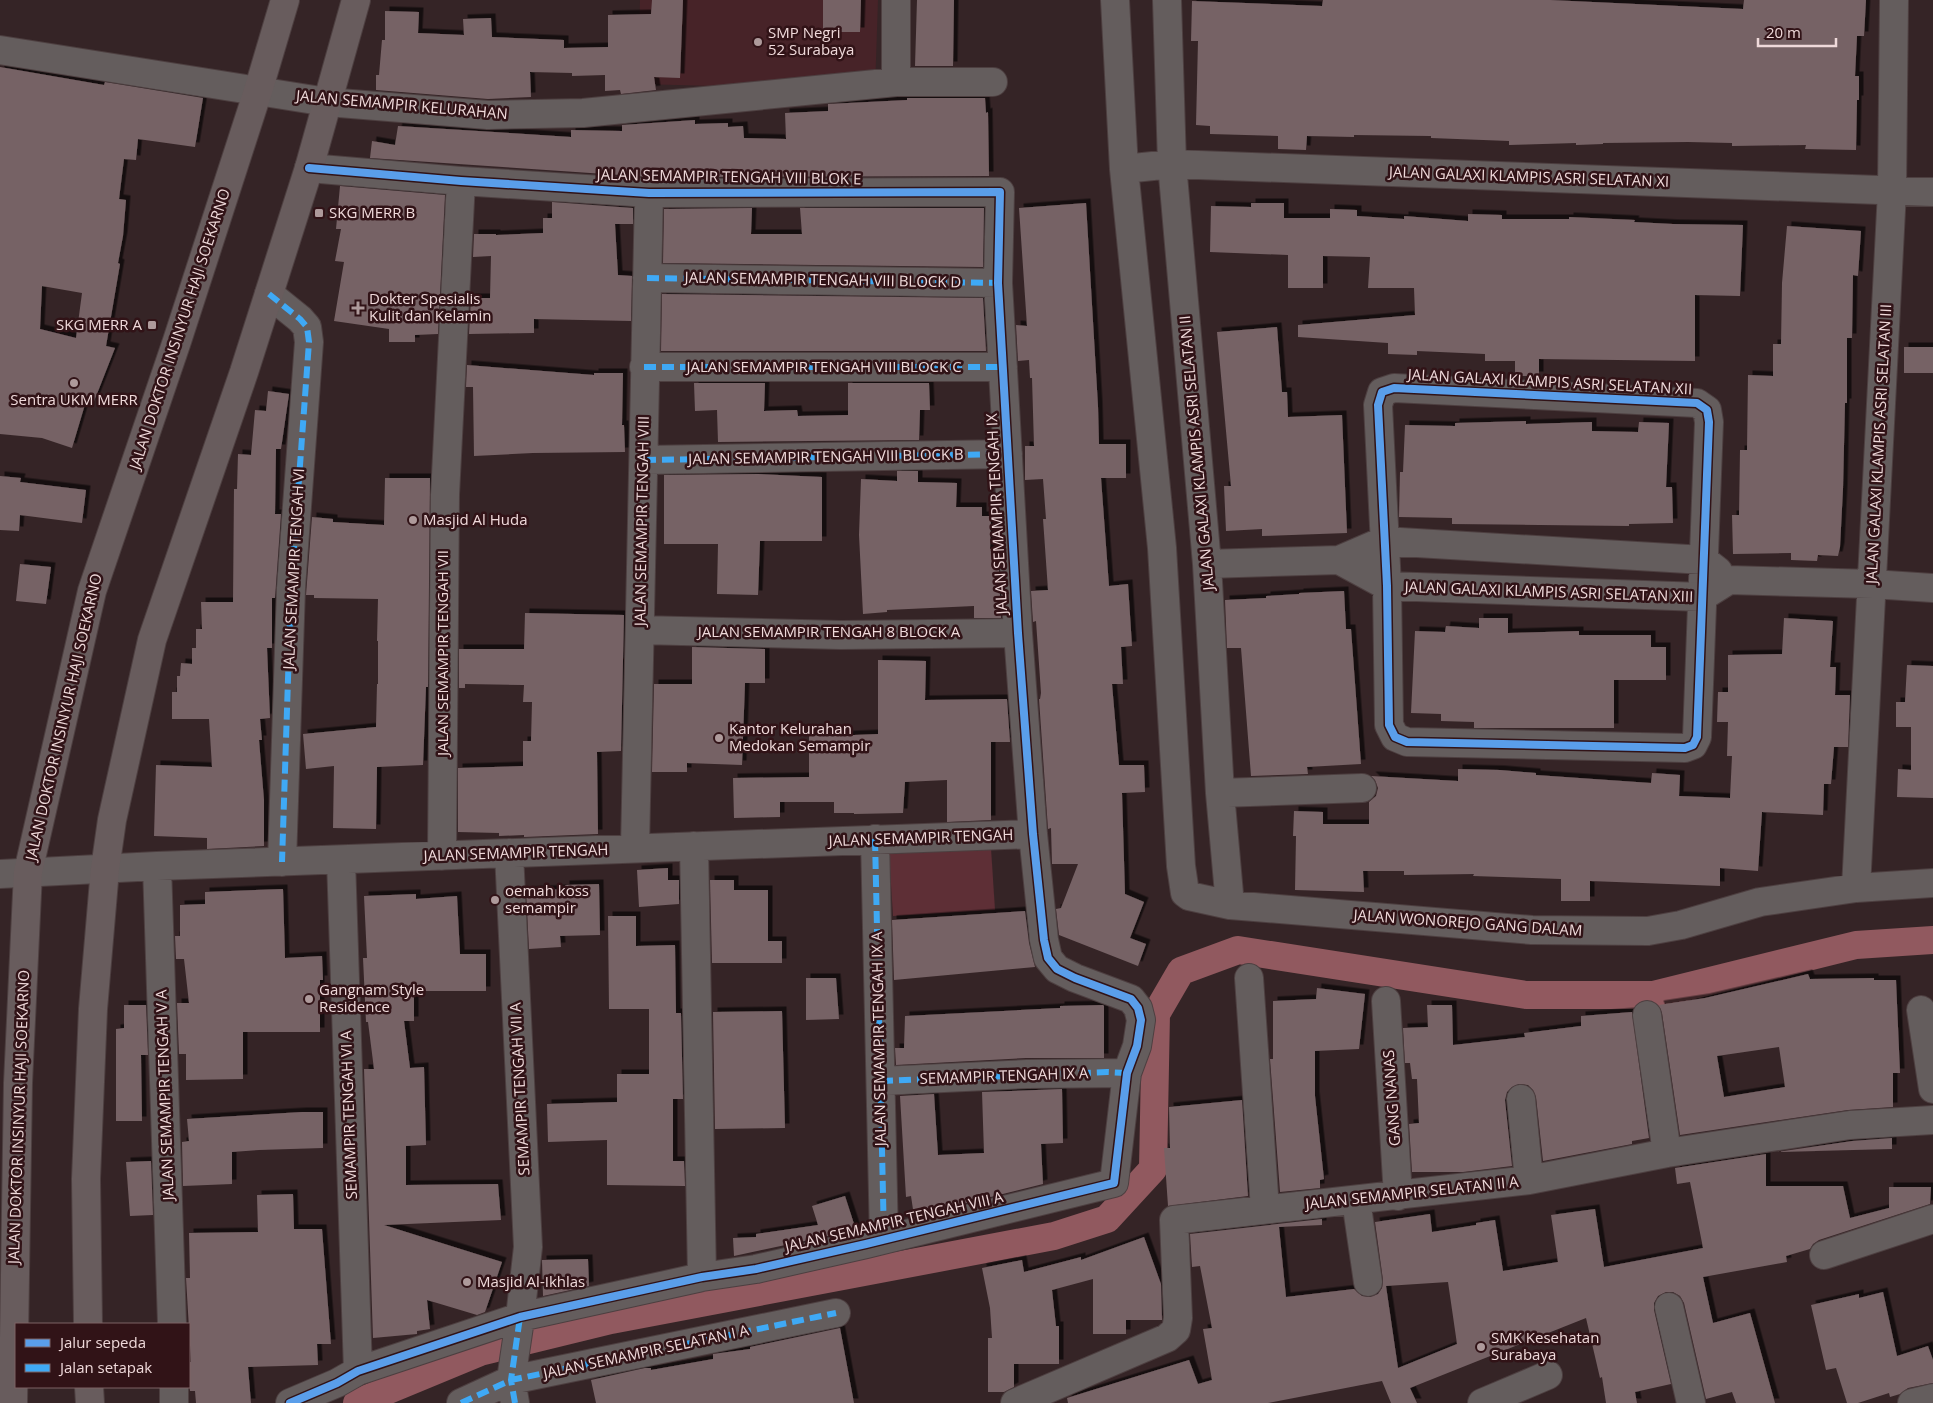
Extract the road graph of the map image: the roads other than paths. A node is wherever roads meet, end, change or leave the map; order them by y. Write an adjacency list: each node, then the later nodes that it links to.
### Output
1 (285, 0): 10 (main road, JALAN DOKTOR INSINYUR HAJI SOEKARNO)
2 (356, 0): 11 (main road)
3 (896, 0): 8 (street)
4 (1115, 0): 14 (street)
5 (1167, 0): 12 (street, JALAN GALAXI KLAMPIS ASRI SELATAN II)
6 (1894, 0): 16 (street, JALAN GALAXI KLAMPIS ASRI SELATAN III)
7 (0, 50): 10 (street, JALAN SEMAMPIR KELURAHAN)
8 (896, 82): 9 (street, JALAN SEMAMPIR KELURAHAN); 11 (street, JALAN SEMAMPIR KELURAHAN)
9 (993, 82)
10 (258, 92): 11 (street, JALAN SEMAMPIR KELURAHAN); 50 (main road, JALAN DOKTOR INSINYUR HAJI SOEKARNO)
11 (327, 102): 13 (main road)
12 (1172, 164): 14 (street, JALAN GALAXI KLAMPIS ASRI SELATAN XI); 16 (street, JALAN GALAXI KLAMPIS ASRI SELATAN XI); 30 (street, JALAN GALAXI KLAMPIS ASRI SELATAN II)
13 (309, 168): 15 (street, JALAN SEMAMPIR TENGAH VIII BLOK E); 22 (main road)
14 (1124, 169): 54 (street, JALAN WONOREJO GANG DALAM)
15 (461, 181): 19 (street, JALAN SEMAMPIR TENGAH VIII BLOK E); 45 (street, JALAN SEMAMPIR TENGAH VII)
16 (1892, 191): 18 (street, JALAN GALAXI KLAMPIS ASRI SELATAN XI); 32 (street, JALAN GALAXI KLAMPIS ASRI SELATAN III)
17 (1000, 192): 19 (street, JALAN SEMAMPIR TENGAH VIII BLOK E); 21 (street, JALAN SEMAMPIR TENGAH IX)
18 (1933, 192)
19 (649, 193): 20 (street, JALAN SEMAMPIR TENGAH VIII)
20 (648, 278): 21 (street, JALAN SEMAMPIR TENGAH VIII BLOCK D); 23 (street, JALAN SEMAMPIR TENGAH VIII)
21 (998, 283): 24 (street, JALAN SEMAMPIR TENGAH IX)
22 (269, 294): 47 (street, JALAN SEMAMPIR TENGAH VI); 49 (main road)
23 (644, 366): 24 (street, JALAN SEMAMPIR TENGAH VIII BLOCK C); 26 (street, JALAN SEMAMPIR TENGAH VIII)
24 (1003, 367): 25 (street, JALAN SEMAMPIR TENGAH IX)
25 (1008, 454): 26 (street, JALAN SEMAMPIR TENGAH VIII BLOCK B); 37 (street, JALAN SEMAMPIR TENGAH IX)
26 (644, 460): 36 (street, JALAN SEMAMPIR TENGAH VIII)
27 (1384, 541): 28 (street); 29 (street); 29 (street, JALAN GALAXI KLAMPIS ASRI SELATAN XII); 33 (street, JALAN GALAXI KLAMPIS ASRI SELATAN XII)
28 (1339, 560): 30 (street); 33 (street, JALAN GALAXI KLAMPIS ASRI SELATAN XIII)
29 (1704, 560): 31 (street); 35 (street, JALAN GALAXI KLAMPIS ASRI SELATAN XII)
30 (1207, 564): 39 (street, JALAN GALAXI KLAMPIS ASRI SELATAN II)
31 (1729, 580): 32 (street); 35 (street, JALAN GALAXI KLAMPIS ASRI SELATAN XIII)
32 (1872, 584): 34 (street); 53 (street, JALAN GALAXI KLAMPIS ASRI SELATAN III)
33 (1387, 586): 35 (street, JALAN GALAXI KLAMPIS ASRI SELATAN XIII); 35 (street, JALAN GALAXI KLAMPIS ASRI SELATAN XII)
34 (1933, 588)
35 (1702, 597)
36 (640, 630): 37 (street, JALAN SEMAMPIR TENGAH 8 BLOCK A); 43 (street, JALAN SEMAMPIR TENGAH VIII)
37 (1018, 632): 40 (street, JALAN SEMAMPIR TENGAH IX)
38 (1362, 788): 39 (street)
39 (1220, 793): 54 (street, JALAN GALAXI KLAMPIS ASRI SELATAN II)
40 (1033, 834): 41 (street, JALAN SEMAMPIR TENGAH); 59 (street, JALAN SEMAMPIR TENGAH VIII A)
41 (874, 839): 42 (street, JALAN SEMAMPIR TENGAH); 60 (street, JALAN SEMAMPIR TENGAH IX A)
42 (694, 846): 43 (street, JALAN SEMAMPIR TENGAH); 72 (street)
43 (635, 848): 44 (street, JALAN SEMAMPIR TENGAH)
44 (509, 853): 45 (street, JALAN SEMAMPIR TENGAH); 76 (street, SEMAMPIR TENGAH VII A)
45 (442, 856): 46 (street, JALAN SEMAMPIR TENGAH)
46 (341, 860): 47 (street, JALAN SEMAMPIR TENGAH); 79 (street, SEMAMPIR TENGAH VI A)
47 (282, 862): 48 (street, JALAN SEMAMPIR TENGAH)
48 (157, 866): 49 (street, JALAN SEMAMPIR TENGAH); 78 (street, JALAN SEMAMPIR TENGAH V A)
49 (105, 868): 50 (street, JALAN SEMAMPIR TENGAH); 77 (main road)
50 (28, 872): 51 (street, JALAN SEMAMPIR TENGAH); 85 (main road, JALAN DOKTOR INSINYUR HAJI SOEKARNO)
51 (0, 874)
52 (1933, 883): 53 (street, JALAN WONOREJO GANG DALAM)
53 (1856, 888): 54 (street, JALAN WONOREJO GANG DALAM)
54 (1230, 905)
55 (1249, 978): 68 (street)
56 (1386, 1001): 66 (street, GANG NANAS)
57 (1921, 1010): 61 (street)
58 (1646, 1015): 64 (street)
59 (1127, 1073): 60 (street, SEMAMPIR TENGAH IX A); 70 (street, JALAN SEMAMPIR TENGAH VIII A)
60 (880, 1081): 70 (street, JALAN SEMAMPIR TENGAH IX A)
61 (1933, 1088)
62 (1521, 1099): 65 (street)
63 (1933, 1120): 64 (street, JALAN SEMAMPIR SELATAN II A)
64 (1667, 1153): 65 (street, JALAN SEMAMPIR SELATAN II A)
65 (1529, 1180): 66 (street, JALAN SEMAMPIR SELATAN II A)
66 (1398, 1196): 67 (street, JALAN SEMAMPIR SELATAN II A)
67 (1356, 1200): 68 (street, JALAN SEMAMPIR SELATAN II A); 73 (street)
68 (1265, 1209): 90 (street, JALAN SEMAMPIR SELATAN II A)
69 (1933, 1218): 71 (street)
70 (884, 1239): 72 (street, JALAN SEMAMPIR TENGAH VIII A)
71 (1824, 1255)
72 (702, 1277): 76 (street, JALAN SEMAMPIR TENGAH VIII A)
73 (1368, 1282)
74 (1669, 1307): 92 (street)
75 (836, 1313): 81 (street, JALAN SEMAMPIR SELATAN I A)
76 (520, 1321): 79 (street, JALAN SEMAMPIR TENGAH VIII A); 81 (street, SEMAMPIR TENGAH VII A)
77 (88, 1323)
78 (172, 1323)
79 (358, 1371): 88 (street, JALAN SEMAMPIR TENGAH VIII A)
80 (1548, 1375): 91 (street)
81 (513, 1383): 89 (street, JALAN SEMAMPIR SELATAN I A)
82 (89, 1388): 86 (main road)
83 (174, 1388): 87 (street)
84 (1933, 1398): 93 (street)
85 (14, 1403)
86 (90, 1403)
87 (174, 1403)
88 (290, 1403)
89 (461, 1403)
90 (1015, 1403)
91 (1482, 1403)
92 (1691, 1403)
93 (1912, 1403)

